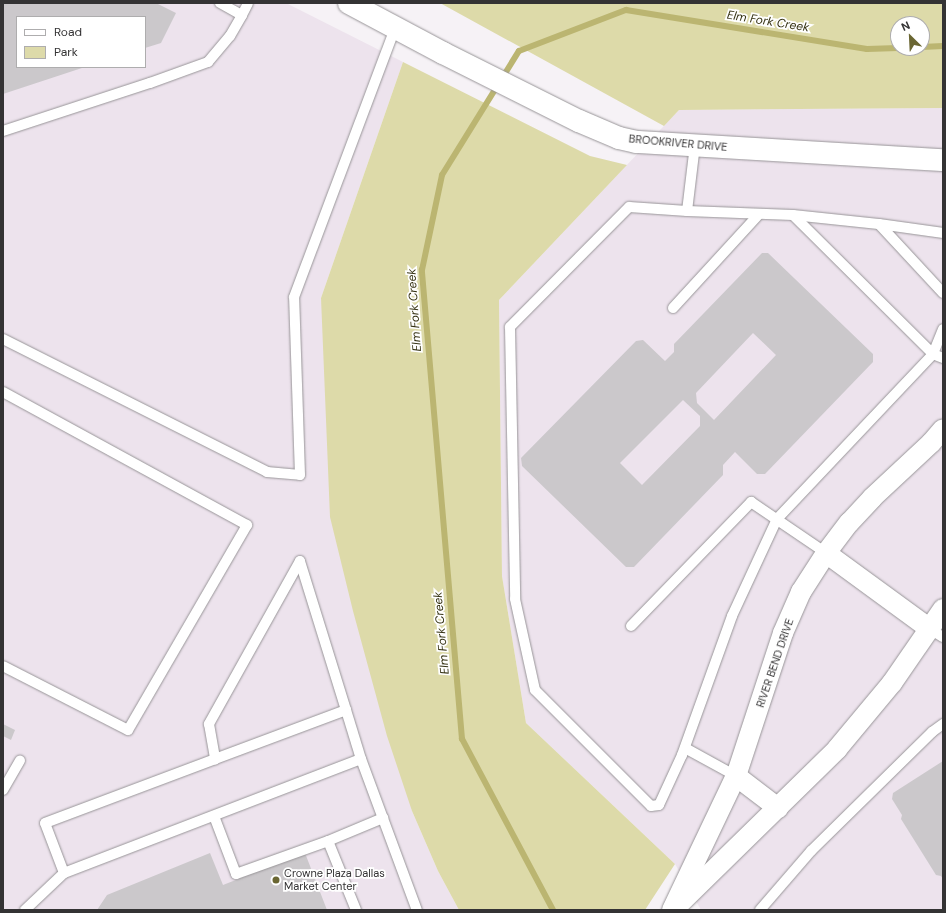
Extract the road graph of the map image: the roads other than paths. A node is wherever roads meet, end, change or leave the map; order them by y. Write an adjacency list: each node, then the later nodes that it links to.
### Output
1 (220, 3): 4 (lane)
2 (248, 3): 4 (lane)
3 (349, 3): 5 (street, BROOKRIVER DRIVE)
4 (242, 15): 6 (lane)
5 (395, 28): 7 (street, BROOKRIVER DRIVE); 17 (lane)
6 (3, 131)
7 (695, 145): 8 (street, BROOKRIVER DRIVE); 9 (lane)
8 (943, 160)
9 (687, 211): 10 (lane); 30 (lane)
10 (759, 214): 11 (lane); 15 (lane)
11 (793, 215): 12 (lane); 18 (lane)
12 (879, 224): 13 (lane); 14 (lane)
13 (943, 233)
14 (943, 293)
15 (672, 308)
16 (943, 329): 18 (lane)
17 (3, 339)
18 (933, 354): 19 (lane); 22 (lane)
19 (943, 358)
20 (3, 392): 27 (lane)
21 (943, 429): 23 (street, RIVER BEND DRIVE)
22 (777, 519): 23 (lane); 25 (lane); 30 (lane)
23 (826, 553): 26 (street); 34 (street, RIVER BEND DRIVE)
24 (943, 609): 26 (street, RIVER BEND DRIVE)
25 (631, 626)
26 (937, 633): 36 (street, RIVER BEND DRIVE)
27 (3, 666)
28 (346, 710): 31 (lane); 31 (lane); 32 (lane)
29 (943, 724): 45 (lane)
30 (685, 748): 34 (lane)
31 (215, 759): 40 (lane)
32 (361, 759): 37 (lane); 38 (lane)
33 (20, 760): 35 (lane)
34 (736, 776): 36 (street); 44 (street, RIVER BEND DRIVE)
35 (3, 790)
36 (778, 808): 44 (street, RIVER BEND DRIVE)
37 (214, 816): 39 (lane); 40 (lane)
38 (383, 818): 39 (lane); 43 (lane)
39 (328, 841): 42 (lane)
40 (64, 873): 41 (lane)
41 (26, 910)
42 (356, 910)
43 (417, 910)
44 (672, 910)
45 (760, 910)

